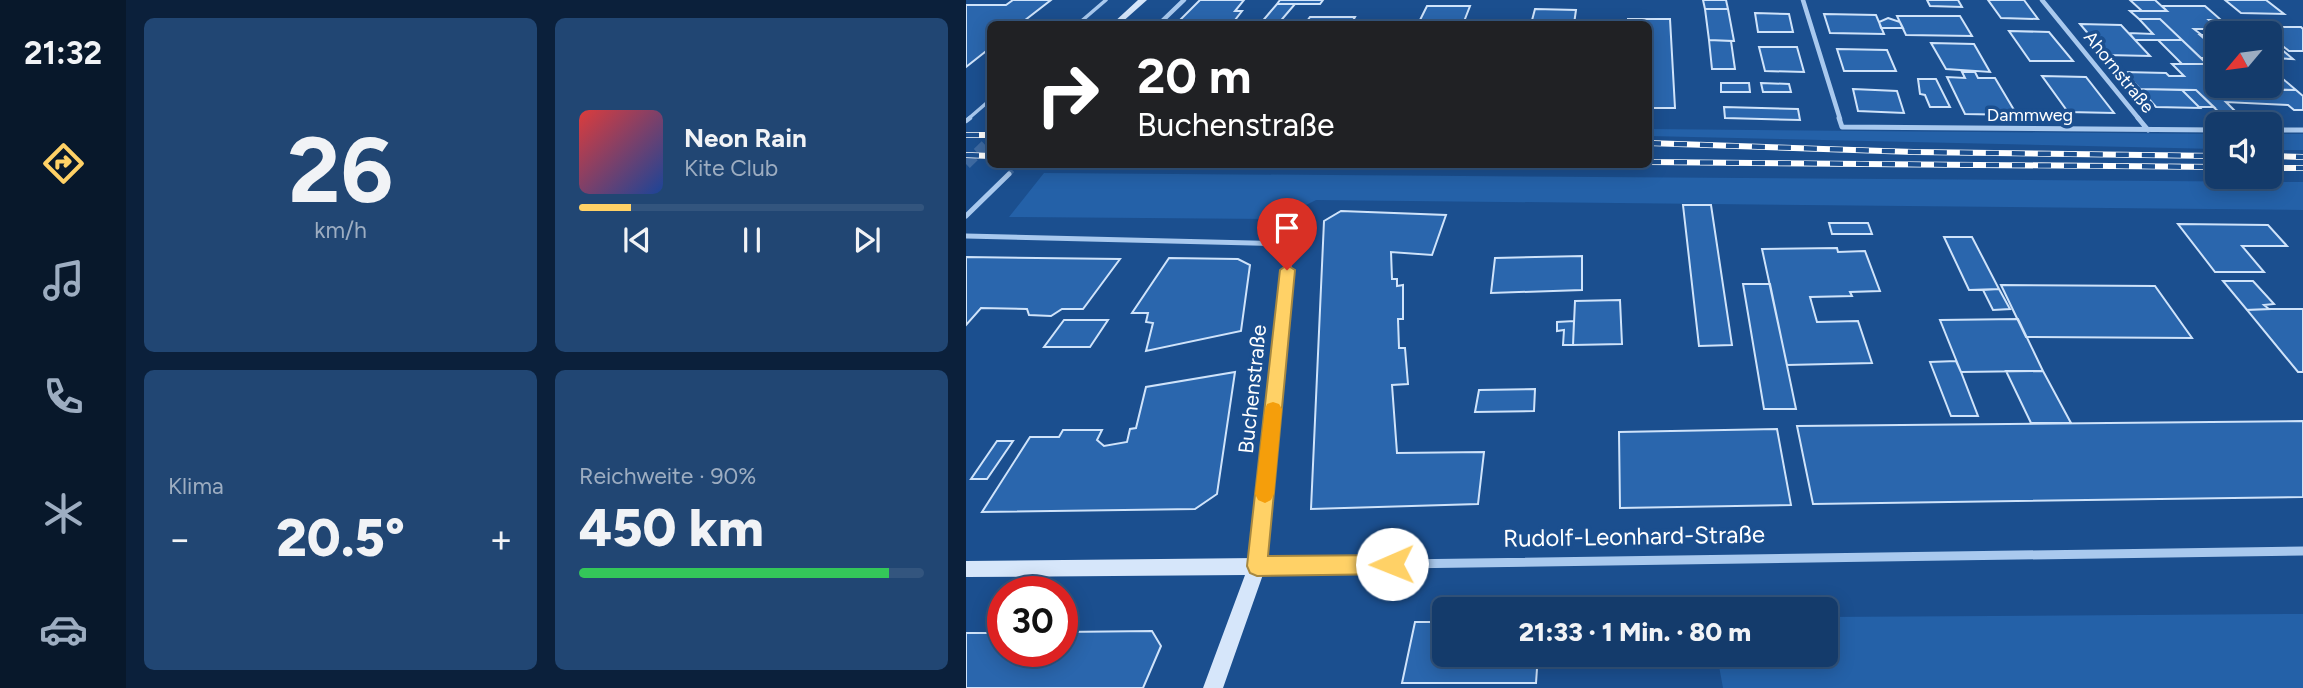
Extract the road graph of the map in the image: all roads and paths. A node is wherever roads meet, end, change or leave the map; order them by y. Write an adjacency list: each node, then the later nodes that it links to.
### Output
1 (1106, 0): 6 (lane)
2 (1143, 0): 7 (street)
3 (1184, 0): 8 (street)
4 (1803, 0): 11 (street, Dammweg)
5 (2042, 0): 11 (street, Ahornstraße)
6 (1082, 21)
7 (1119, 21)
8 (1162, 21)
9 (987, 103): 10 (lane)
10 (966, 121)
11 (2148, 130): 12 (street, Dammweg)
12 (2205, 130)
13 (2282, 130): 14 (street)
14 (2303, 130)
15 (1009, 174): 16 (street)
16 (966, 216)
17 (966, 236): 19 (street, Buchenstraße)
18 (2303, 551): 19 (street, Rudolf-Leonhard-Straße)
19 (1257, 566): 20 (street, Rudolf-Leonhard-Straße); 21 (street, Buchenstraße)
20 (966, 569)
21 (1213, 688)

